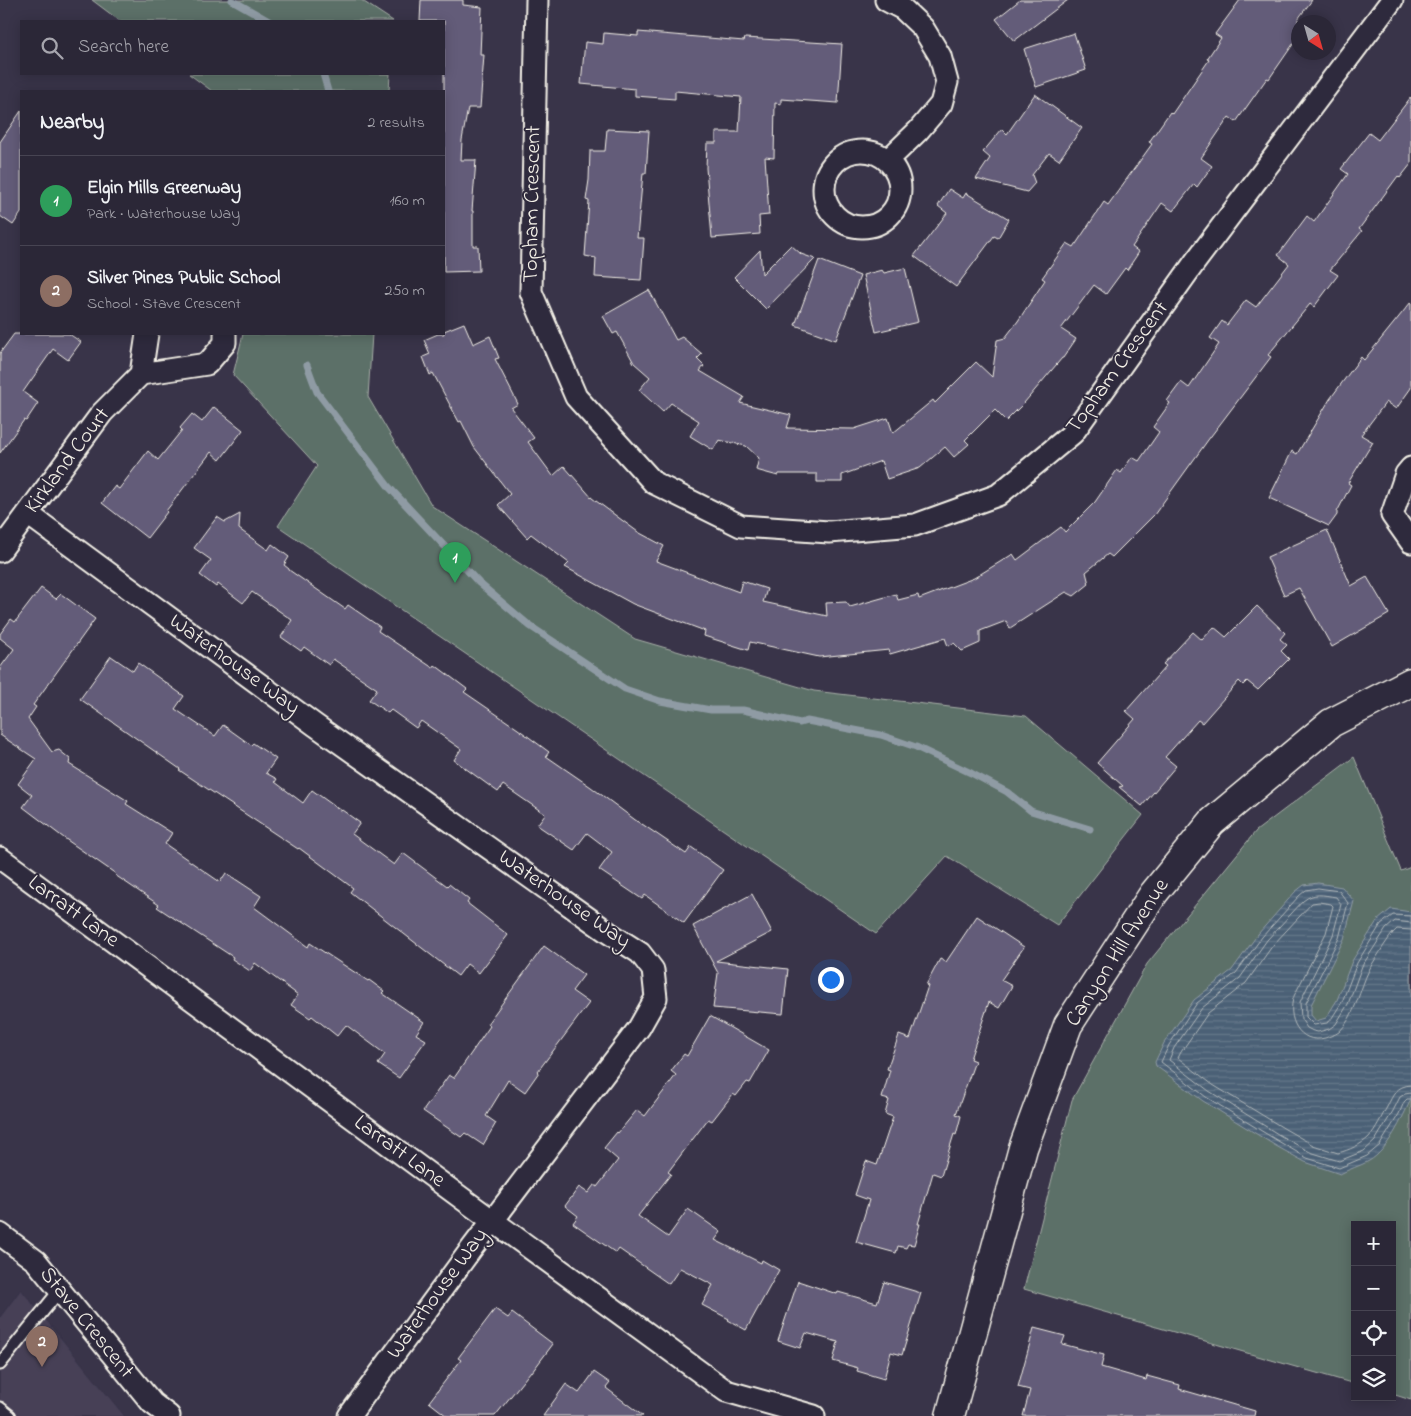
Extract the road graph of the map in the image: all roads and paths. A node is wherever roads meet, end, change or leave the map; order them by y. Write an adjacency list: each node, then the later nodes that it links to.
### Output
1 (537, 0): 3 (street, Topham Crescent)
2 (886, 0): 4 (street)
3 (1392, 0)
4 (888, 160)
5 (147, 335): 7 (street)
6 (225, 335): 7 (street)
7 (141, 374): 9 (street, Kirkland Court)
8 (1411, 468): 10 (street)
9 (28, 514): 11 (street, Kirkland Court); 14 (street, Waterhouse Way)
10 (1411, 542)
11 (0, 551)
12 (1411, 682): 23 (street, Canyon Hill Avenue)
13 (0, 858): 14 (street, Larratt Lane)
14 (492, 1220): 21 (street, Waterhouse Way); 22 (street, Larratt Lane)
15 (0, 1234): 16 (street, Stave Crescent)
16 (60, 1290): 17 (lane); 20 (street, Stave Crescent)
17 (0, 1364)
18 (0, 1408): 19 (lane)
19 (10, 1416)
20 (168, 1416)
21 (349, 1416)
22 (814, 1416)
23 (950, 1416)

